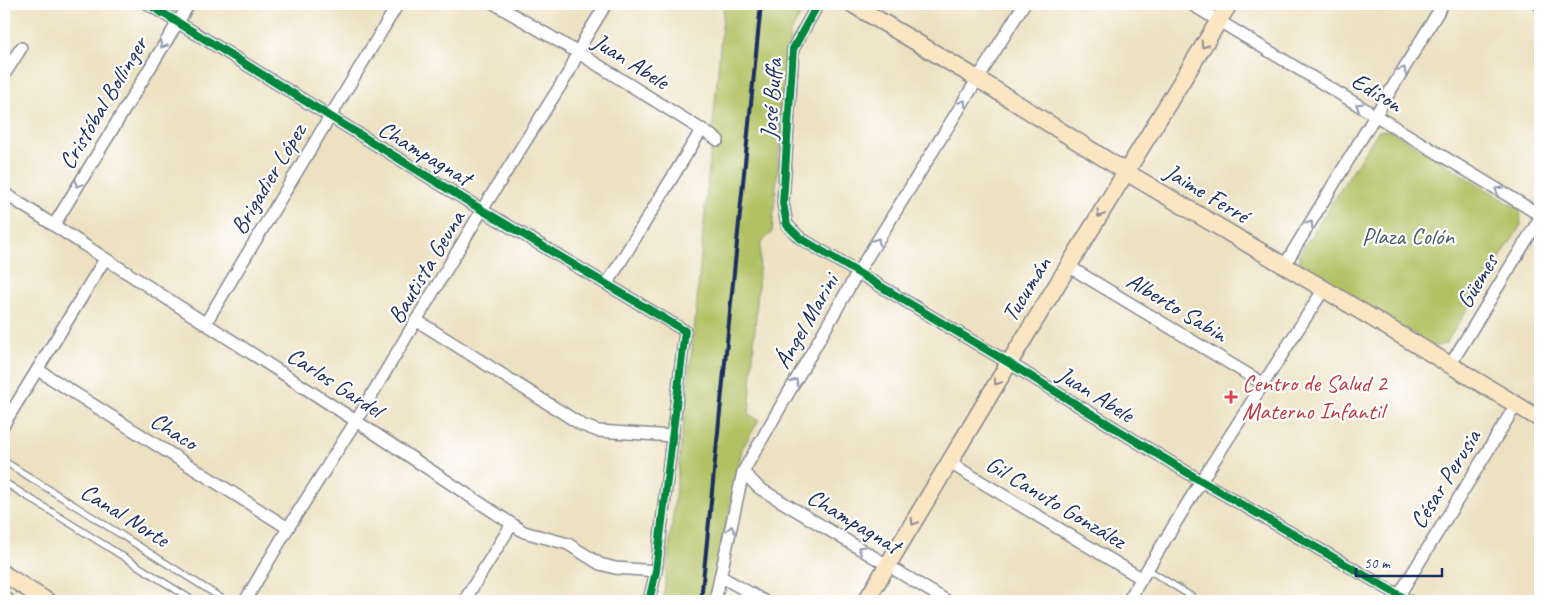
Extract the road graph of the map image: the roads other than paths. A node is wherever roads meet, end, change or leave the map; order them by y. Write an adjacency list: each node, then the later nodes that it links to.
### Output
1 (148, 4): 13 (street, Champagnat)
2 (189, 4): 13 (street, Cristóbal Bollinger)
3 (398, 4): 19 (street, Brigadier López)
4 (495, 4): 15 (street, Juan Abele)
5 (606, 4): 15 (street, Bautista Geuna)
6 (818, 4): 24 (street, José Buffa)
7 (852, 4): 17 (street, Jaime Ferré)
8 (1024, 4): 17 (street, Ángel Marini)
9 (1192, 4): 12 (street, Edison)
10 (1229, 4): 12 (street, Tucumán)
11 (1442, 4): 18 (street, one-way to 11)
12 (1219, 20): 18 (street, Edison, one-way to 12); 22 (street, Tucumán, one-way to 22)
13 (177, 22): 19 (street, Champagnat); 27 (street, Cristóbal Bollinger, one-way to 27)
14 (21, 48): 16 (street)
15 (578, 52): 20 (street, Juan Abele); 25 (street, Bautista Geuna)
16 (4, 76)
17 (978, 79): 22 (street, Jaime Ferré); 31 (street, Ángel Marini, one-way to 17)
18 (1376, 116): 26 (street, Edison, one-way to 18); 30 (street, one-way to 18)
19 (330, 117): 25 (street, Champagnat); 35 (street, Brigadier López)
20 (702, 129): 21 (street, Juan Abele); 32 (street)
21 (718, 140)
22 (1126, 172): 29 (street, Tucumán, one-way to 29); 30 (street, Jaime Ferré)
23 (4, 193): 27 (street, Carlos Gardel)
24 (783, 203): 31 (street, Juan Abele)
25 (482, 210): 32 (street, Champagnat); 34 (street, Bautista Geuna)
26 (1540, 217): 37 (street, Güemes)
27 (54, 225): 28 (street, Carlos Gardel)
28 (106, 259): 35 (street, Carlos Gardel); 38 (street)
29 (1068, 266): 36 (street, Tucumán); 39 (street, Alberto Sabin)
30 (1284, 266): 33 (street, Jaime Ferré)
31 (858, 272): 36 (street, Juan Abele); 47 (street, Ángel Marini, one-way to 31)
32 (607, 284): 44 (street, Champagnat)
33 (1324, 289): 37 (street, Jaime Ferré); 39 (street)
34 (416, 320): 42 (street, Bautista Geuna); 44 (street)
35 (205, 324): 42 (street, Carlos Gardel)
36 (1009, 362): 46 (street, Tucumán, one-way to 46); 48 (street, Juan Abele)
37 (1450, 365): 40 (street, Jaime Ferré)
38 (38, 370): 43 (street); 51 (street, Chaco)
39 (1264, 384): 48 (street)
40 (1516, 405): 41 (street, Jaime Ferré); 57 (street, César Perusia)
41 (1540, 419)
42 (356, 420): 50 (street, Carlos Gardel); 51 (street, Bautista Geuna)
43 (4, 424)
44 (673, 436): 53 (street)
45 (4, 461): 60 (lane, Canal Norte)
46 (950, 463): 52 (street, Tucumán, one-way to 52); 55 (street, Gil Canuto González)
47 (743, 472): 52 (street, Champagnat, one-way to 47); 56 (street, Ángel Marini, one-way to 47)
48 (1201, 481): 55 (street); 57 (street, Juan Abele)
49 (4, 482): 59 (lane, Canal Norte)
50 (512, 524): 53 (street, Carlos Gardel); 62 (street)
51 (288, 528): 61 (street, Bautista Geuna)
52 (888, 565): 66 (street, Tucumán); 67 (street, Champagnat)
53 (656, 571): 63 (street)
54 (4, 574): 58 (street)
55 (1144, 574): 68 (street); 69 (lane)
56 (720, 576): 64 (street, Ángel Marini); 65 (street)
57 (1397, 598): 70 (street, Juan Abele)
58 (47, 601)
59 (194, 601)
60 (226, 601)
61 (245, 601)
62 (464, 601)
63 (648, 601)
64 (715, 601)
65 (764, 601)
66 (866, 601)
67 (947, 601)
68 (1128, 601)
69 (1199, 601)
70 (1409, 601)

